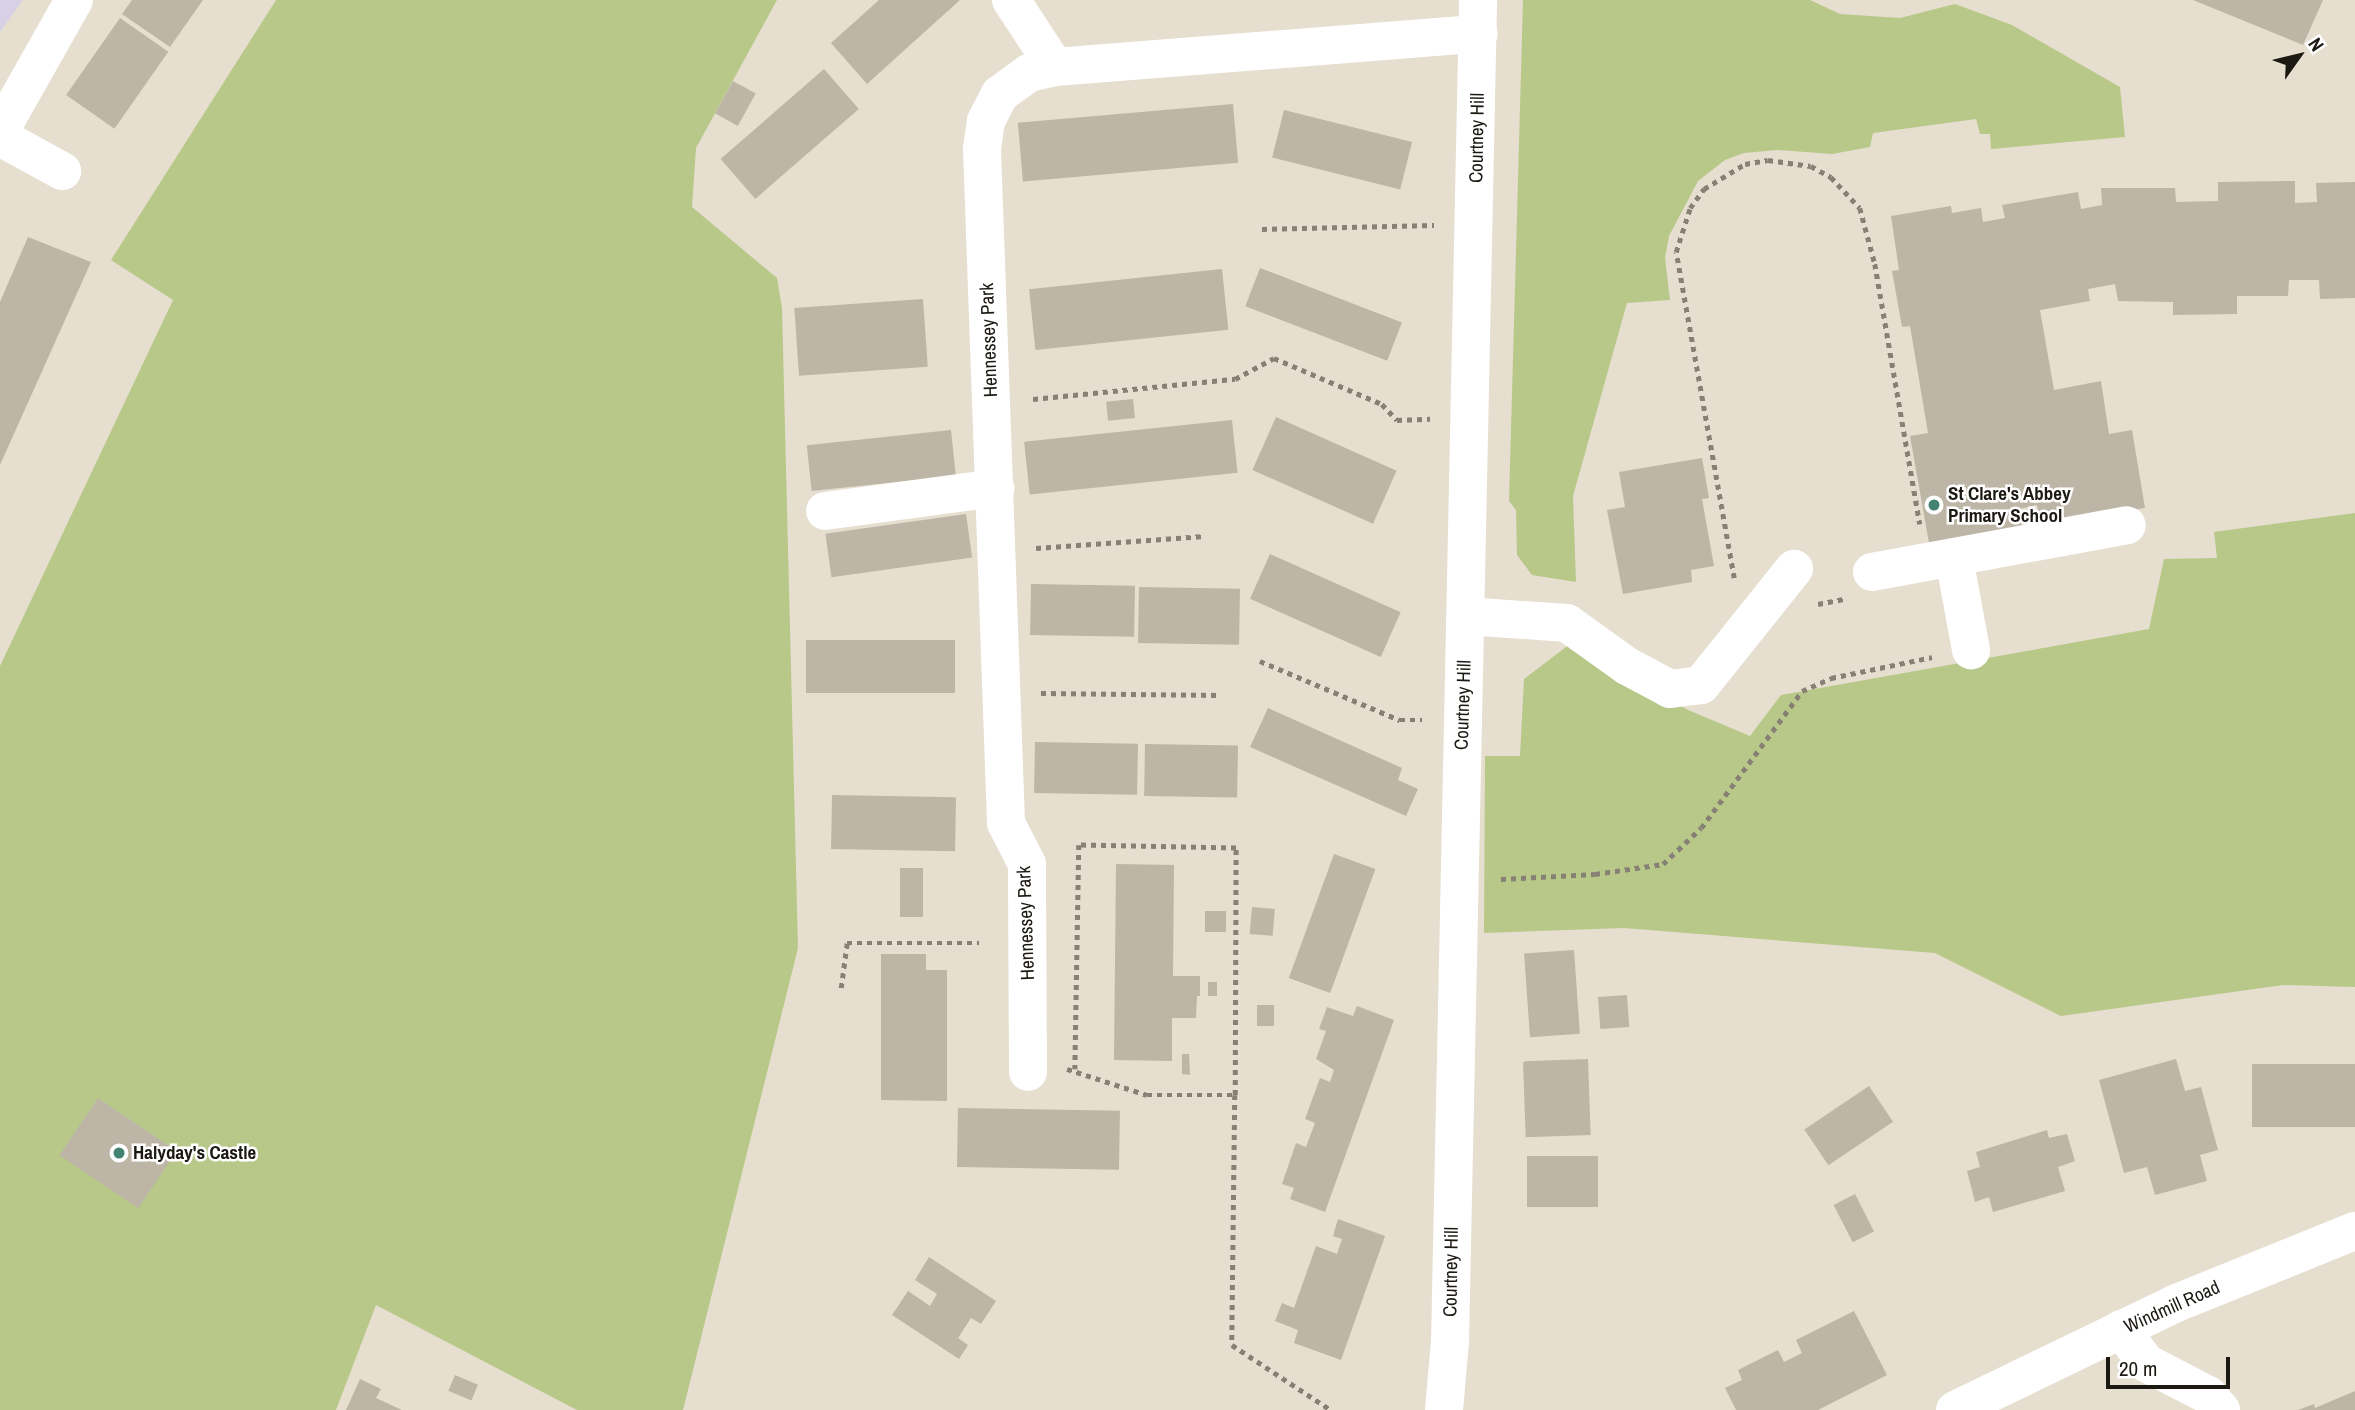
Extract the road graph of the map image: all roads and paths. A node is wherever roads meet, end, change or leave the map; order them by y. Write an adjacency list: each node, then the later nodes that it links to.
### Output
1 (74, 0): 5 (street)
2 (1011, 0): 4 (street)
3 (1479, 17): 4 (street, Hennessey Park); 22 (street, Courtney Hill)
4 (1055, 67): 12 (street, Hennessey Park)
5 (0, 131)
6 (0, 137): 7 (street)
7 (62, 171)
8 (1442, 225): 9 (path)
9 (1262, 229)
10 (1033, 399): 11 (path)
11 (1437, 419)
12 (995, 488): 13 (street); 32 (street, Hennessey Park)
13 (825, 511)
14 (2127, 525): 18 (street)
15 (1920, 527): 21 (path)
16 (1205, 536): 17 (path)
17 (1025, 549)
18 (1954, 558): 20 (street); 23 (street)
19 (1794, 569): 22 (street)
20 (1873, 575)
21 (1736, 589)
22 (1466, 616): 28 (street, Courtney Hill)
23 (1953, 653): 28 (path)
24 (1261, 661): 27 (path)
25 (1026, 693): 26 (path)
26 (1221, 695)
27 (1430, 719)
28 (1457, 881): 37 (street, Courtney Hill)
29 (979, 943): 30 (path)
30 (841, 988)
31 (1075, 1069): 32 (path); 33 (path); 33 (path)
32 (1028, 1073)
33 (1235, 1095): 36 (path)
34 (2355, 1231): 35 (street, Windmill Road)
35 (2121, 1329): 38 (street, Windmill Road); 39 (street)
36 (1331, 1410)
37 (1444, 1410)
38 (1955, 1410)
39 (2221, 1410)

